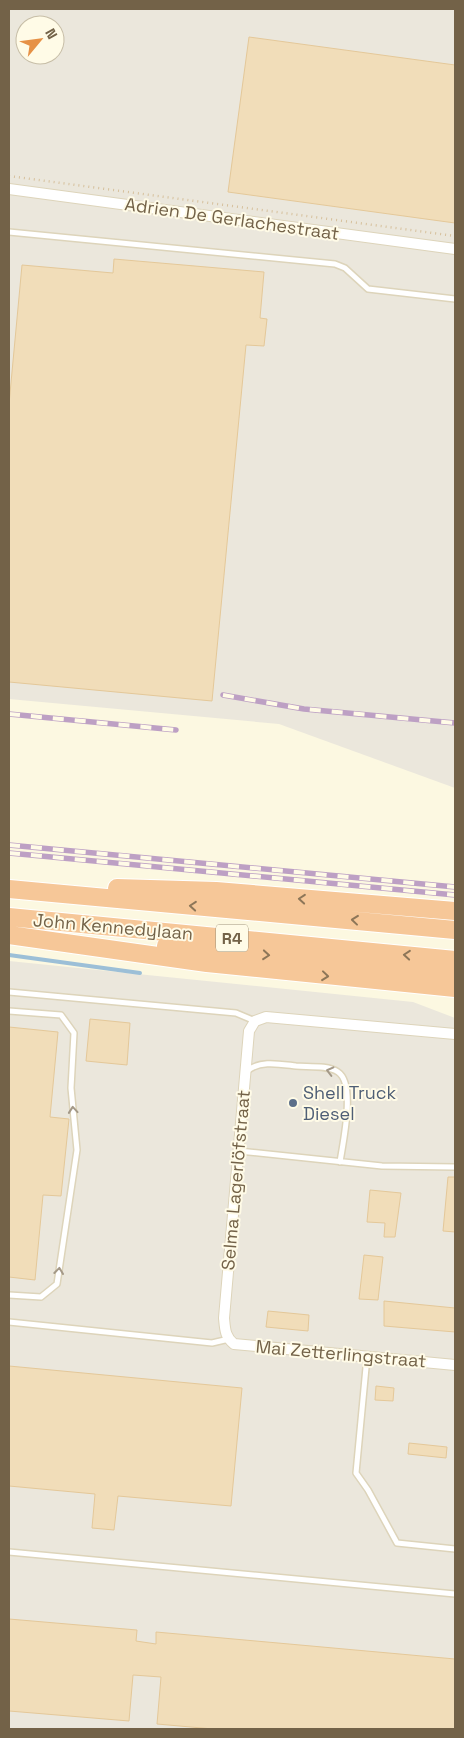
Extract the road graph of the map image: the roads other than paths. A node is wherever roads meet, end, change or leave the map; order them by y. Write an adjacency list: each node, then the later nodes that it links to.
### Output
1 (9, 189): 3 (street, Adrien De Gerlachestraat)
2 (9, 232): 4 (lane)
3 (455, 249)
4 (455, 299)
5 (9, 888): 6 (highway, R4, one-way to 5); 8 (highway, John Kennedylaan / R4, one-way to 5)
6 (455, 911)
7 (9, 917): 11 (highway, John Kennedylaan / R4, one-way to 7)
8 (455, 930)
9 (9, 931): 12 (highway, John Kennedylaan / R4, one-way to 12)
10 (9, 935): 13 (highway, one-way to 13)
11 (455, 960)
12 (455, 972)
13 (455, 988)
14 (9, 992): 16 (lane)
15 (9, 1010): 22 (lane, one-way to 15)
16 (255, 1021): 17 (street); 18 (street, Selma Lagerlöfstraat)
17 (455, 1034)
18 (246, 1071): 19 (street, Selma Lagerlöfstraat); 20 (lane, one-way to 18)
19 (239, 1151): 20 (lane); 24 (street, Selma Lagerlöfstraat)
20 (340, 1162): 21 (lane)
21 (455, 1167)
22 (9, 1295)
23 (9, 1322): 24 (lane)
24 (229, 1339): 25 (street, Mai Zetterlingstraat)
25 (367, 1356): 26 (street, Mai Zetterlingstraat); 27 (lane)
26 (455, 1365)
27 (455, 1549)
28 (9, 1552): 29 (lane)
29 (455, 1594)

